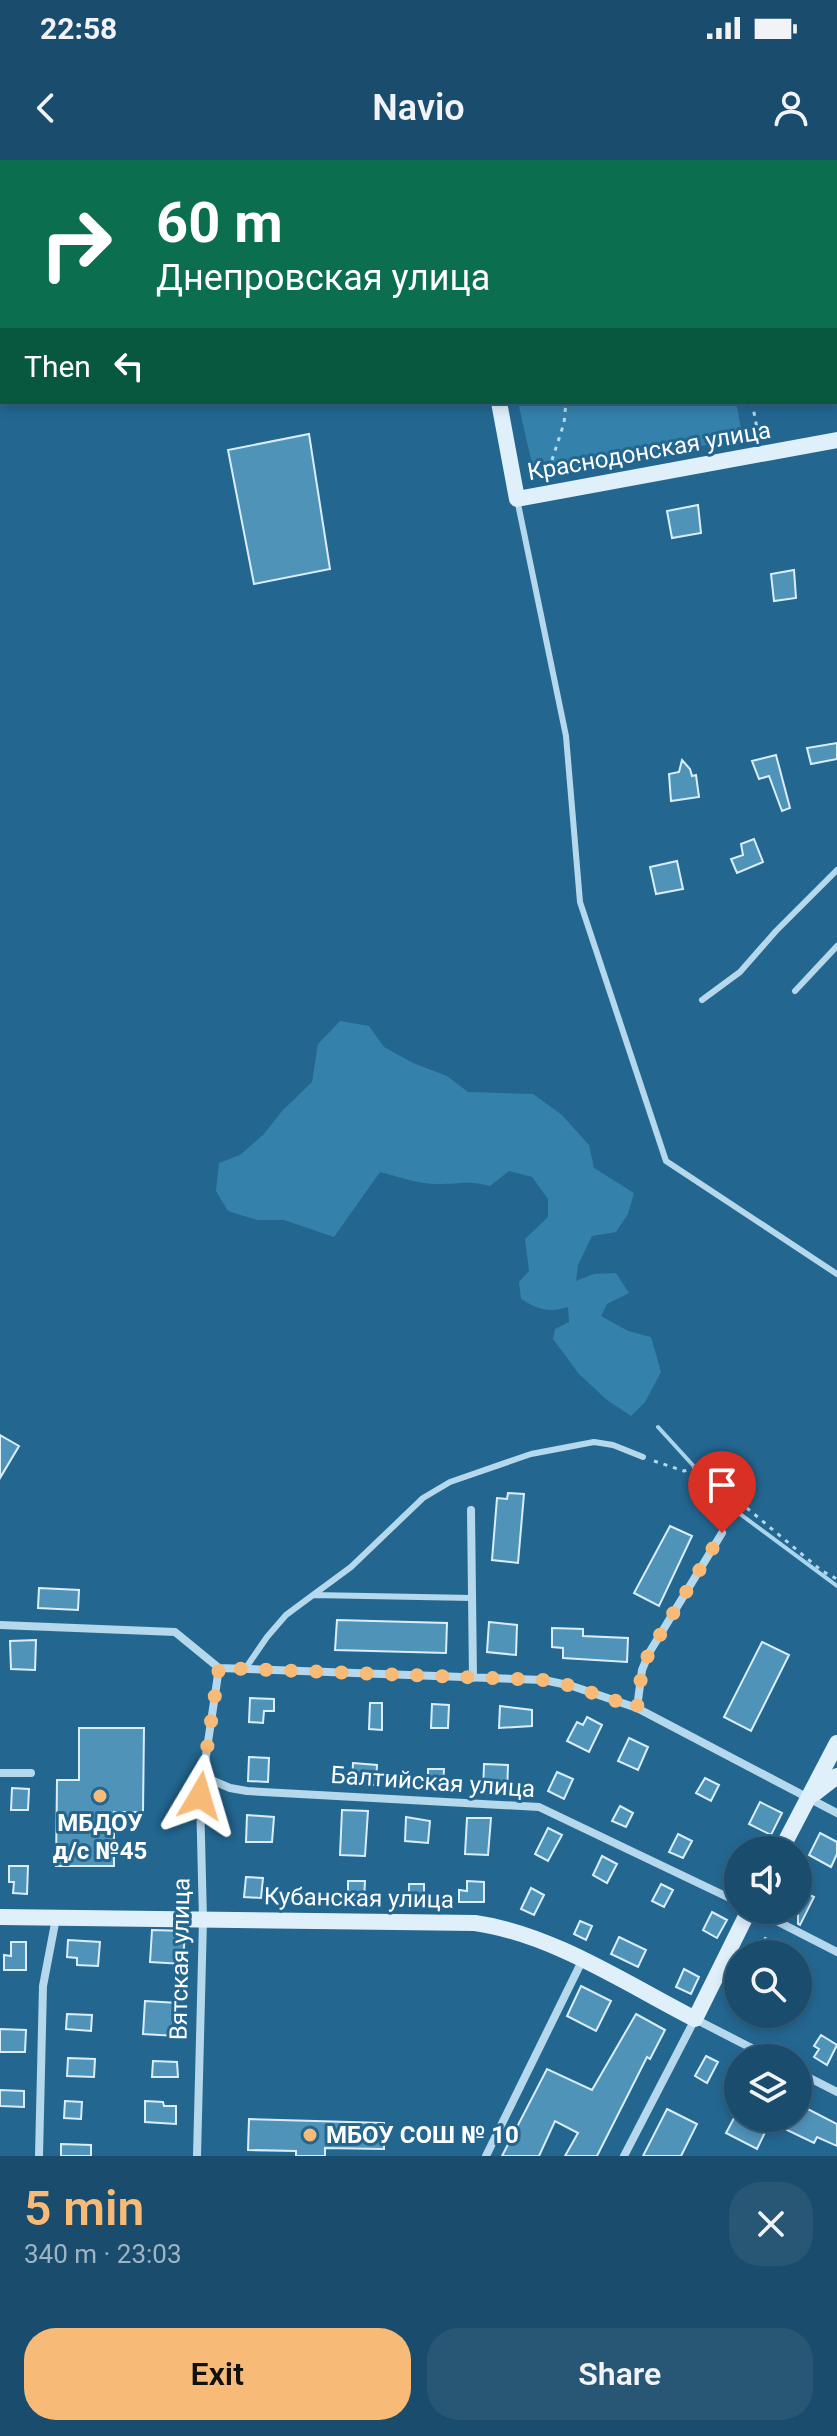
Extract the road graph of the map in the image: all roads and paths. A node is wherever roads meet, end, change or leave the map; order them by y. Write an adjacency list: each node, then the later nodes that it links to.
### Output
1 (499, 404): 7 (street)
2 (566, 404): 6 (path)
3 (752, 404): 4 (path)
4 (759, 439)
5 (837, 440): 7 (street, Краснодонская улица)
6 (552, 460)
7 (517, 499): 12 (lane)
8 (837, 870): 11 (lane)
9 (837, 946): 10 (lane)
10 (795, 991)
11 (702, 1000)
12 (837, 1274)
13 (643, 1457): 16 (path); 17 (lane)
14 (471, 1510): 18 (street)
15 (722, 1533): 23 (street)
16 (837, 1579)
17 (313, 1595): 18 (lane); 21 (lane)
18 (472, 1598): 22 (street)
19 (0, 1625): 20 (street)
20 (219, 1668): 21 (street); 27 (street, Вятская улица)
21 (245, 1670): 22 (street)
22 (473, 1678): 23 (street)
23 (637, 1708): 29 (street)
24 (837, 1743): 29 (street)
25 (0, 1773): 26 (street)
26 (31, 1773)
27 (202, 1776): 32 (street, Балтийская улица); 35 (street, Вятская улица)
28 (837, 1776): 29 (street)
29 (809, 1797): 30 (street); 31 (street)
30 (837, 1813)
31 (788, 1836)
32 (724, 1895)
33 (0, 1917): 34 (street, Кубанская улица)
34 (56, 1917): 35 (street, Кубанская улица); 44 (street)
35 (203, 1920): 39 (street, Кубанская улица); 45 (street, Вятская улица)
36 (742, 1924): 40 (street)
37 (782, 1924): 38 (street)
38 (837, 1952)
39 (582, 1961): 40 (street, Кубанская улица); 46 (street)
40 (695, 2019): 41 (street, Кубанская улица); 47 (street)
41 (744, 2044)
42 (812, 2079): 43 (street)
43 (837, 2092)
44 (39, 2156)
45 (197, 2156)
46 (486, 2156)
47 (624, 2156)

